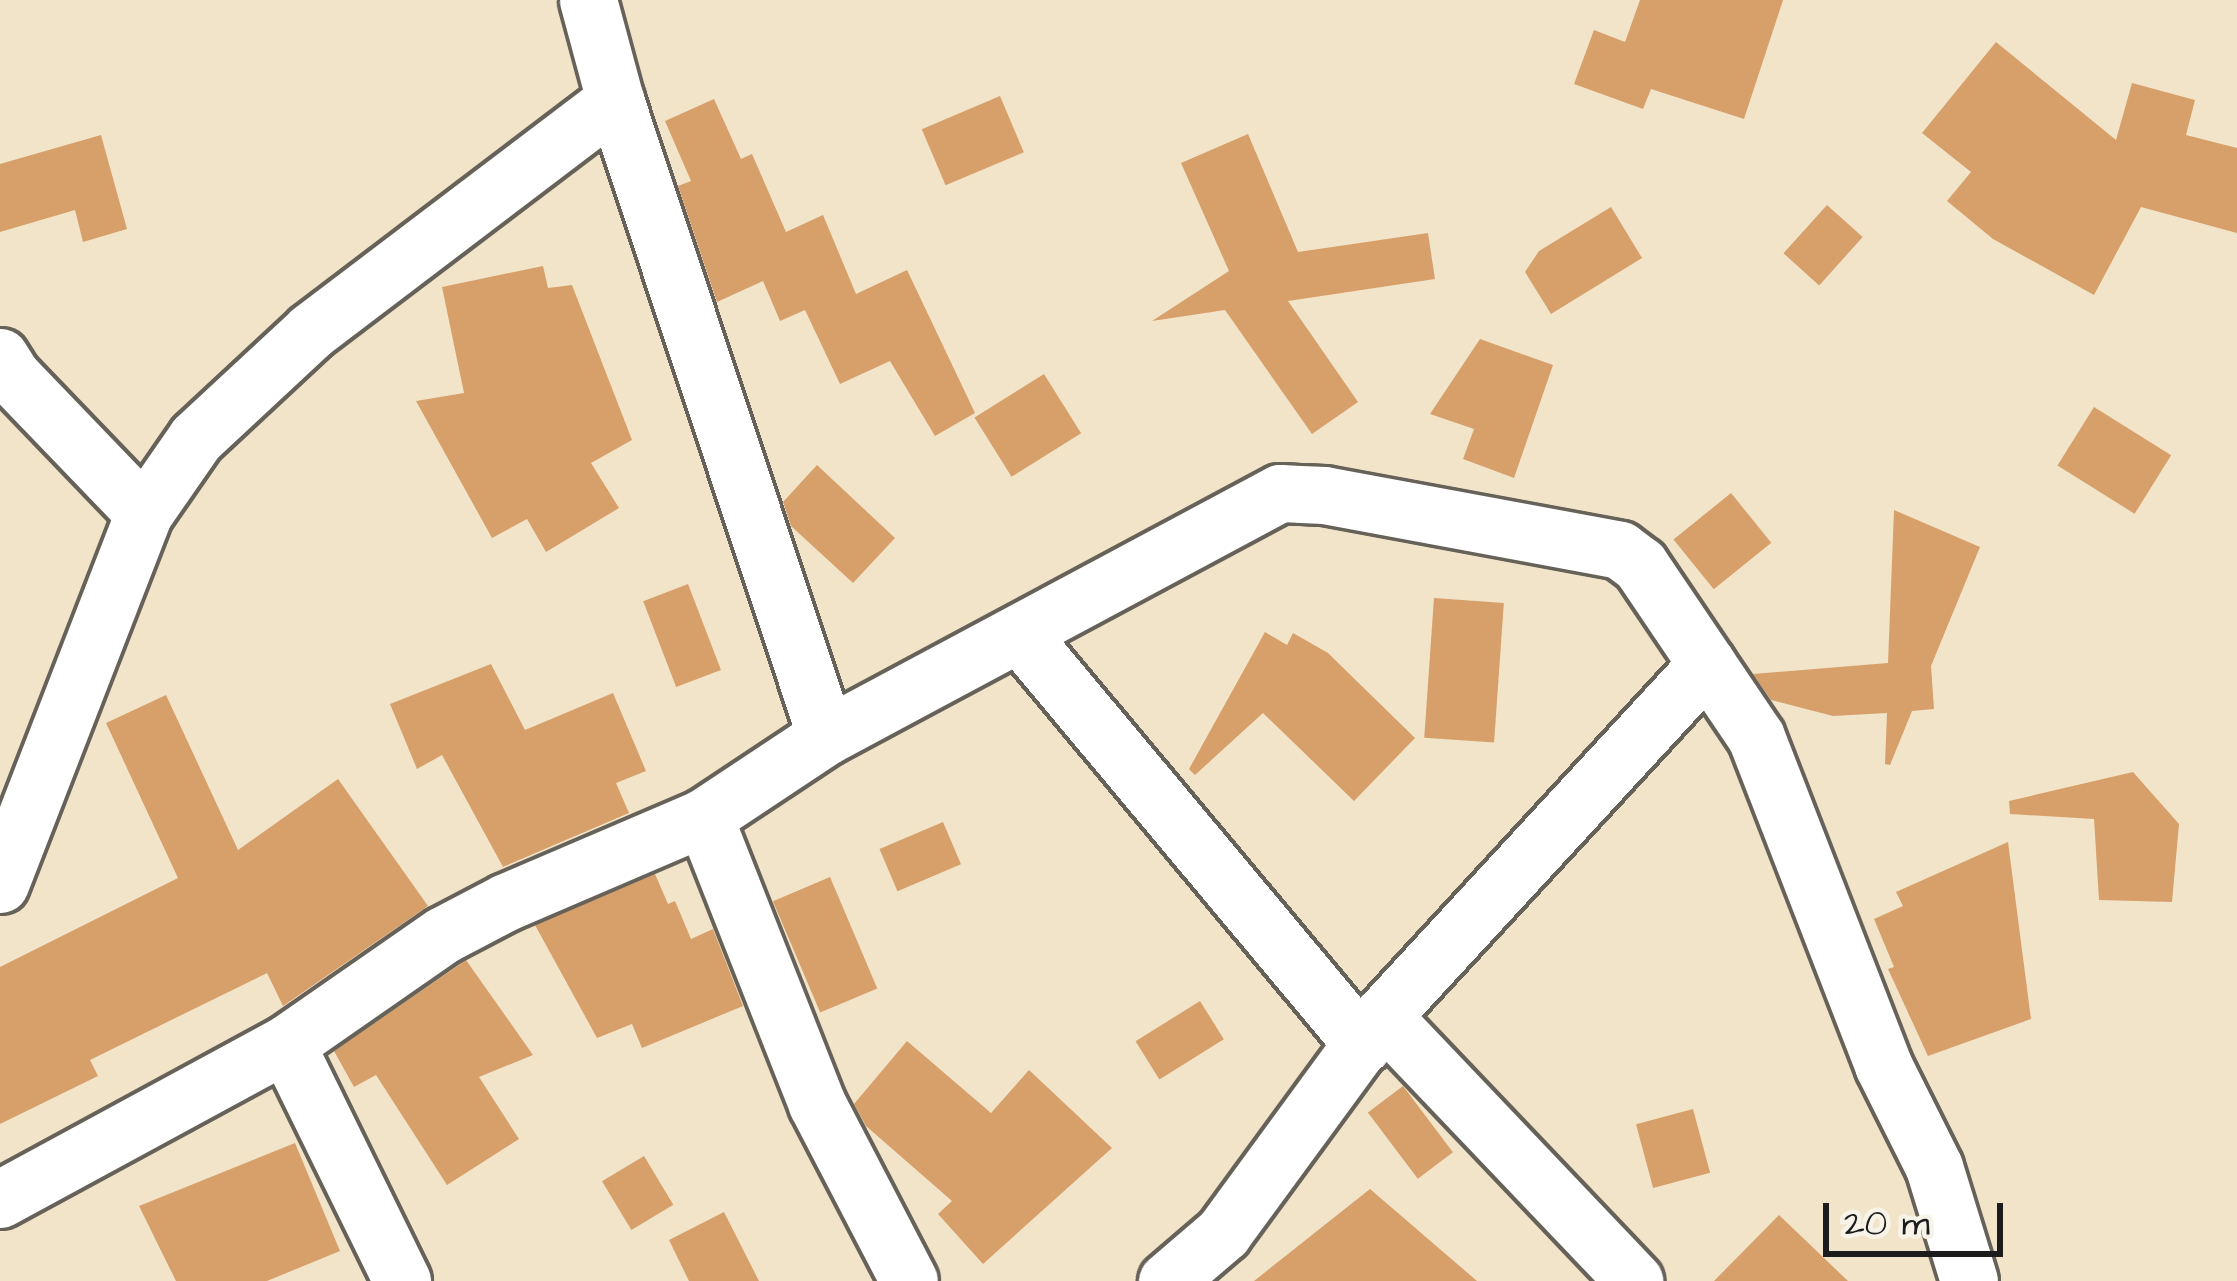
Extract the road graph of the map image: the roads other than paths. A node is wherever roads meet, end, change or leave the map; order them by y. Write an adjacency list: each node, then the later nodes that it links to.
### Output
1 (588, 0): 2 (street)
2 (615, 100): 4 (street); 7 (street)
3 (0, 357): 4 (street)
4 (144, 513): 9 (street)
5 (1021, 636): 6 (street); 7 (street); 10 (street)
6 (1707, 664): 10 (street); 17 (street)
7 (826, 736): 8 (street)
8 (704, 818): 11 (street); 14 (street)
9 (0, 884)
10 (1372, 1030): 15 (street); 16 (street)
11 (286, 1044): 12 (street); 13 (street)
12 (0, 1199)
13 (402, 1281)
14 (908, 1281)
15 (1167, 1281)
16 (1634, 1281)
17 (1969, 1281)

